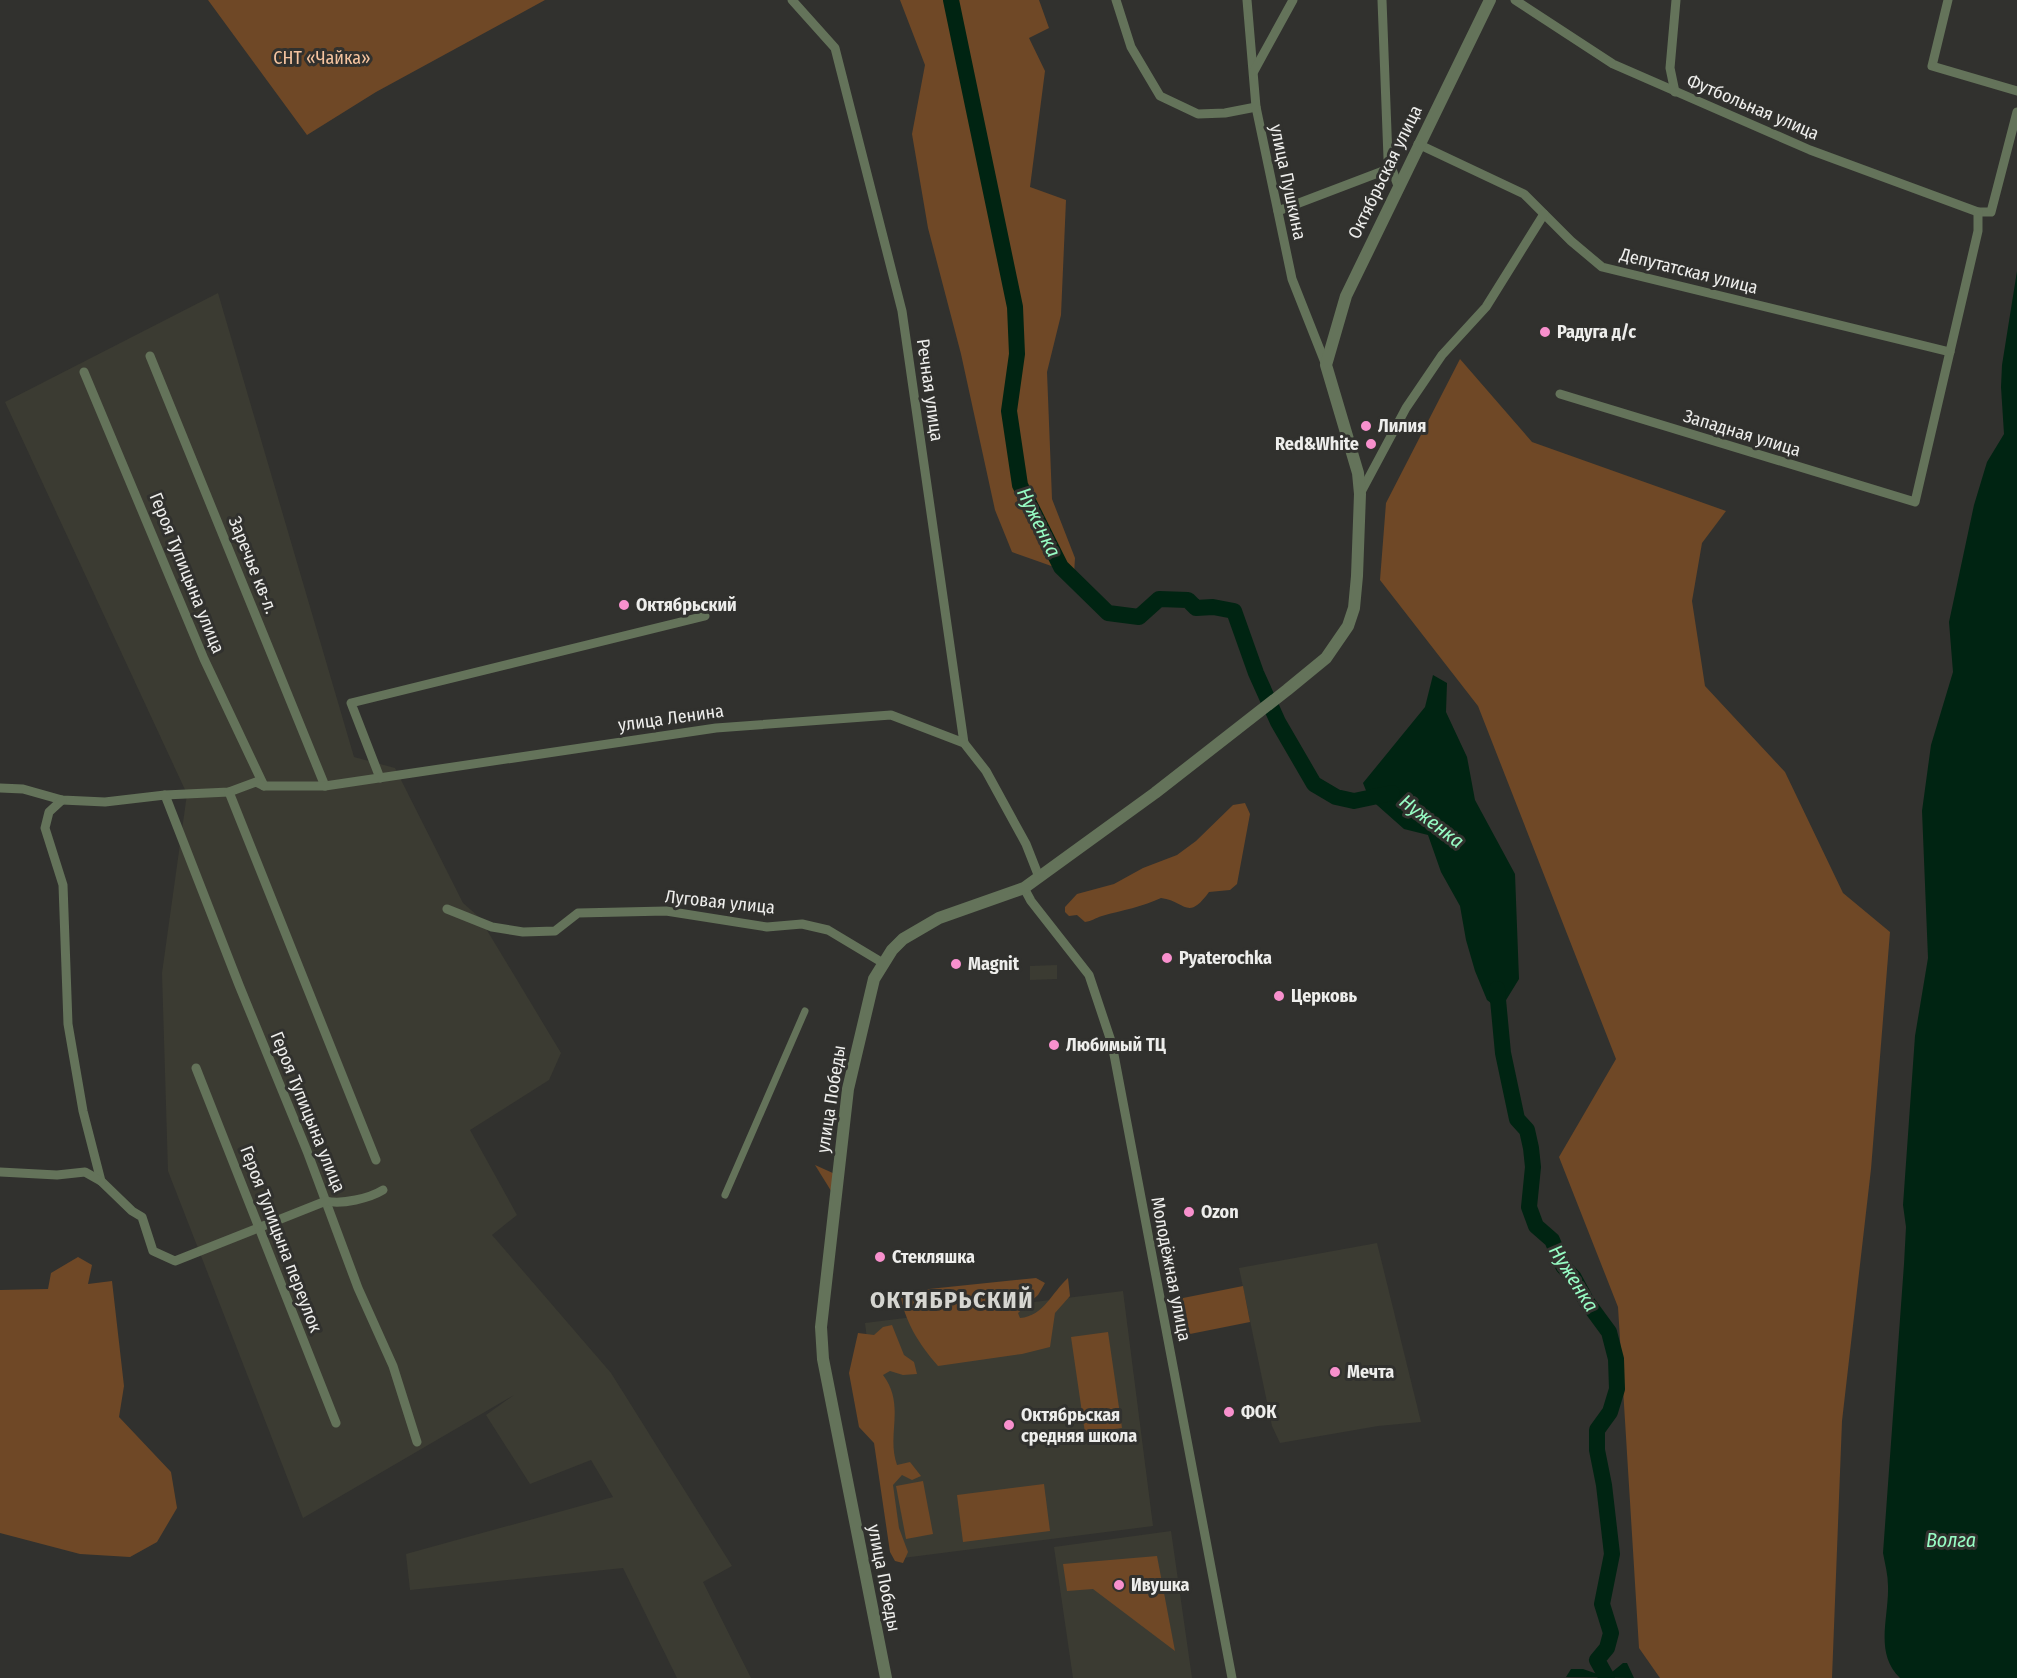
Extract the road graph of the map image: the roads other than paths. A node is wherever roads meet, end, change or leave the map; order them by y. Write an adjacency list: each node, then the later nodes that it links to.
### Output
1 (792, 0): 28 (street, Речная улица)
2 (1116, 0): 13 (street)
3 (1247, 0): 10 (street, улица Пушкина)
4 (1293, 0): 10 (street)
5 (1382, 0): 16 (street)
6 (1490, 0): 15 (street, Октябрьская улица)
7 (1515, 0): 12 (street, Футбольная улица)
8 (1676, 0): 12 (street)
9 (1948, 0): 11 (street)
10 (1254, 71): 13 (street, улица Пушкина)
11 (2017, 91)
12 (1675, 92): 19 (street, Футбольная улица)
13 (1256, 106): 18 (street, улица Пушкина)
14 (2017, 112): 19 (street, Футбольная улица)
15 (1418, 144): 17 (street, Октябрьская улица); 20 (street, Депутатская улица)
16 (1391, 168): 17 (street); 18 (street)
17 (1398, 186): 23 (street, Октябрьская улица)
18 (1278, 211): 23 (street, улица Пушкина)
19 (1978, 212): 21 (street)
20 (1544, 214): 21 (street, Депутатская улица); 26 (street)
21 (1950, 352): 25 (street, Западная улица)
22 (150, 356): 31 (street, Заречье кв-л.)
23 (1326, 365): 26 (street, улица Победы)
24 (84, 372): 30 (street, Героя Тупицына улица)
25 (1560, 394)
26 (1360, 494): 36 (street, улица Победы)
27 (705, 616): 29 (street)
28 (964, 743): 29 (street, улица Ленина); 36 (street)
29 (380, 778): 31 (street, улица Ленина)
30 (264, 786): 31 (street, улица Ленина); 33 (street, улица Ленина)
31 (325, 786)
32 (0, 788): 35 (street, улица Ленина)
33 (229, 792): 34 (street, улица Ленина); 42 (street)
34 (165, 795): 35 (street, улица Ленина); 47 (street, Героя Тупицына улица)
35 (62, 800): 44 (street)
36 (1040, 877): 37 (street, улица Победы)
37 (1024, 888): 39 (street, улица Победы); 52 (street, Молодёжная улица)
38 (447, 909): 39 (street, Луговая улица)
39 (883, 963): 51 (street, улица Победы)
40 (805, 1011): 46 (street)
41 (196, 1068): 48 (street, Героя Тупицына переулок)
42 (376, 1160)
43 (0, 1172): 44 (street)
44 (100, 1181): 48 (street)
45 (382, 1190): 47 (street)
46 (725, 1195)
47 (326, 1201): 48 (street); 50 (street, Героя Тупицына улица)
48 (256, 1227): 49 (street, Героя Тупицына переулок)
49 (336, 1423)
50 (417, 1442)
51 (886, 1678)
52 (1232, 1678)

